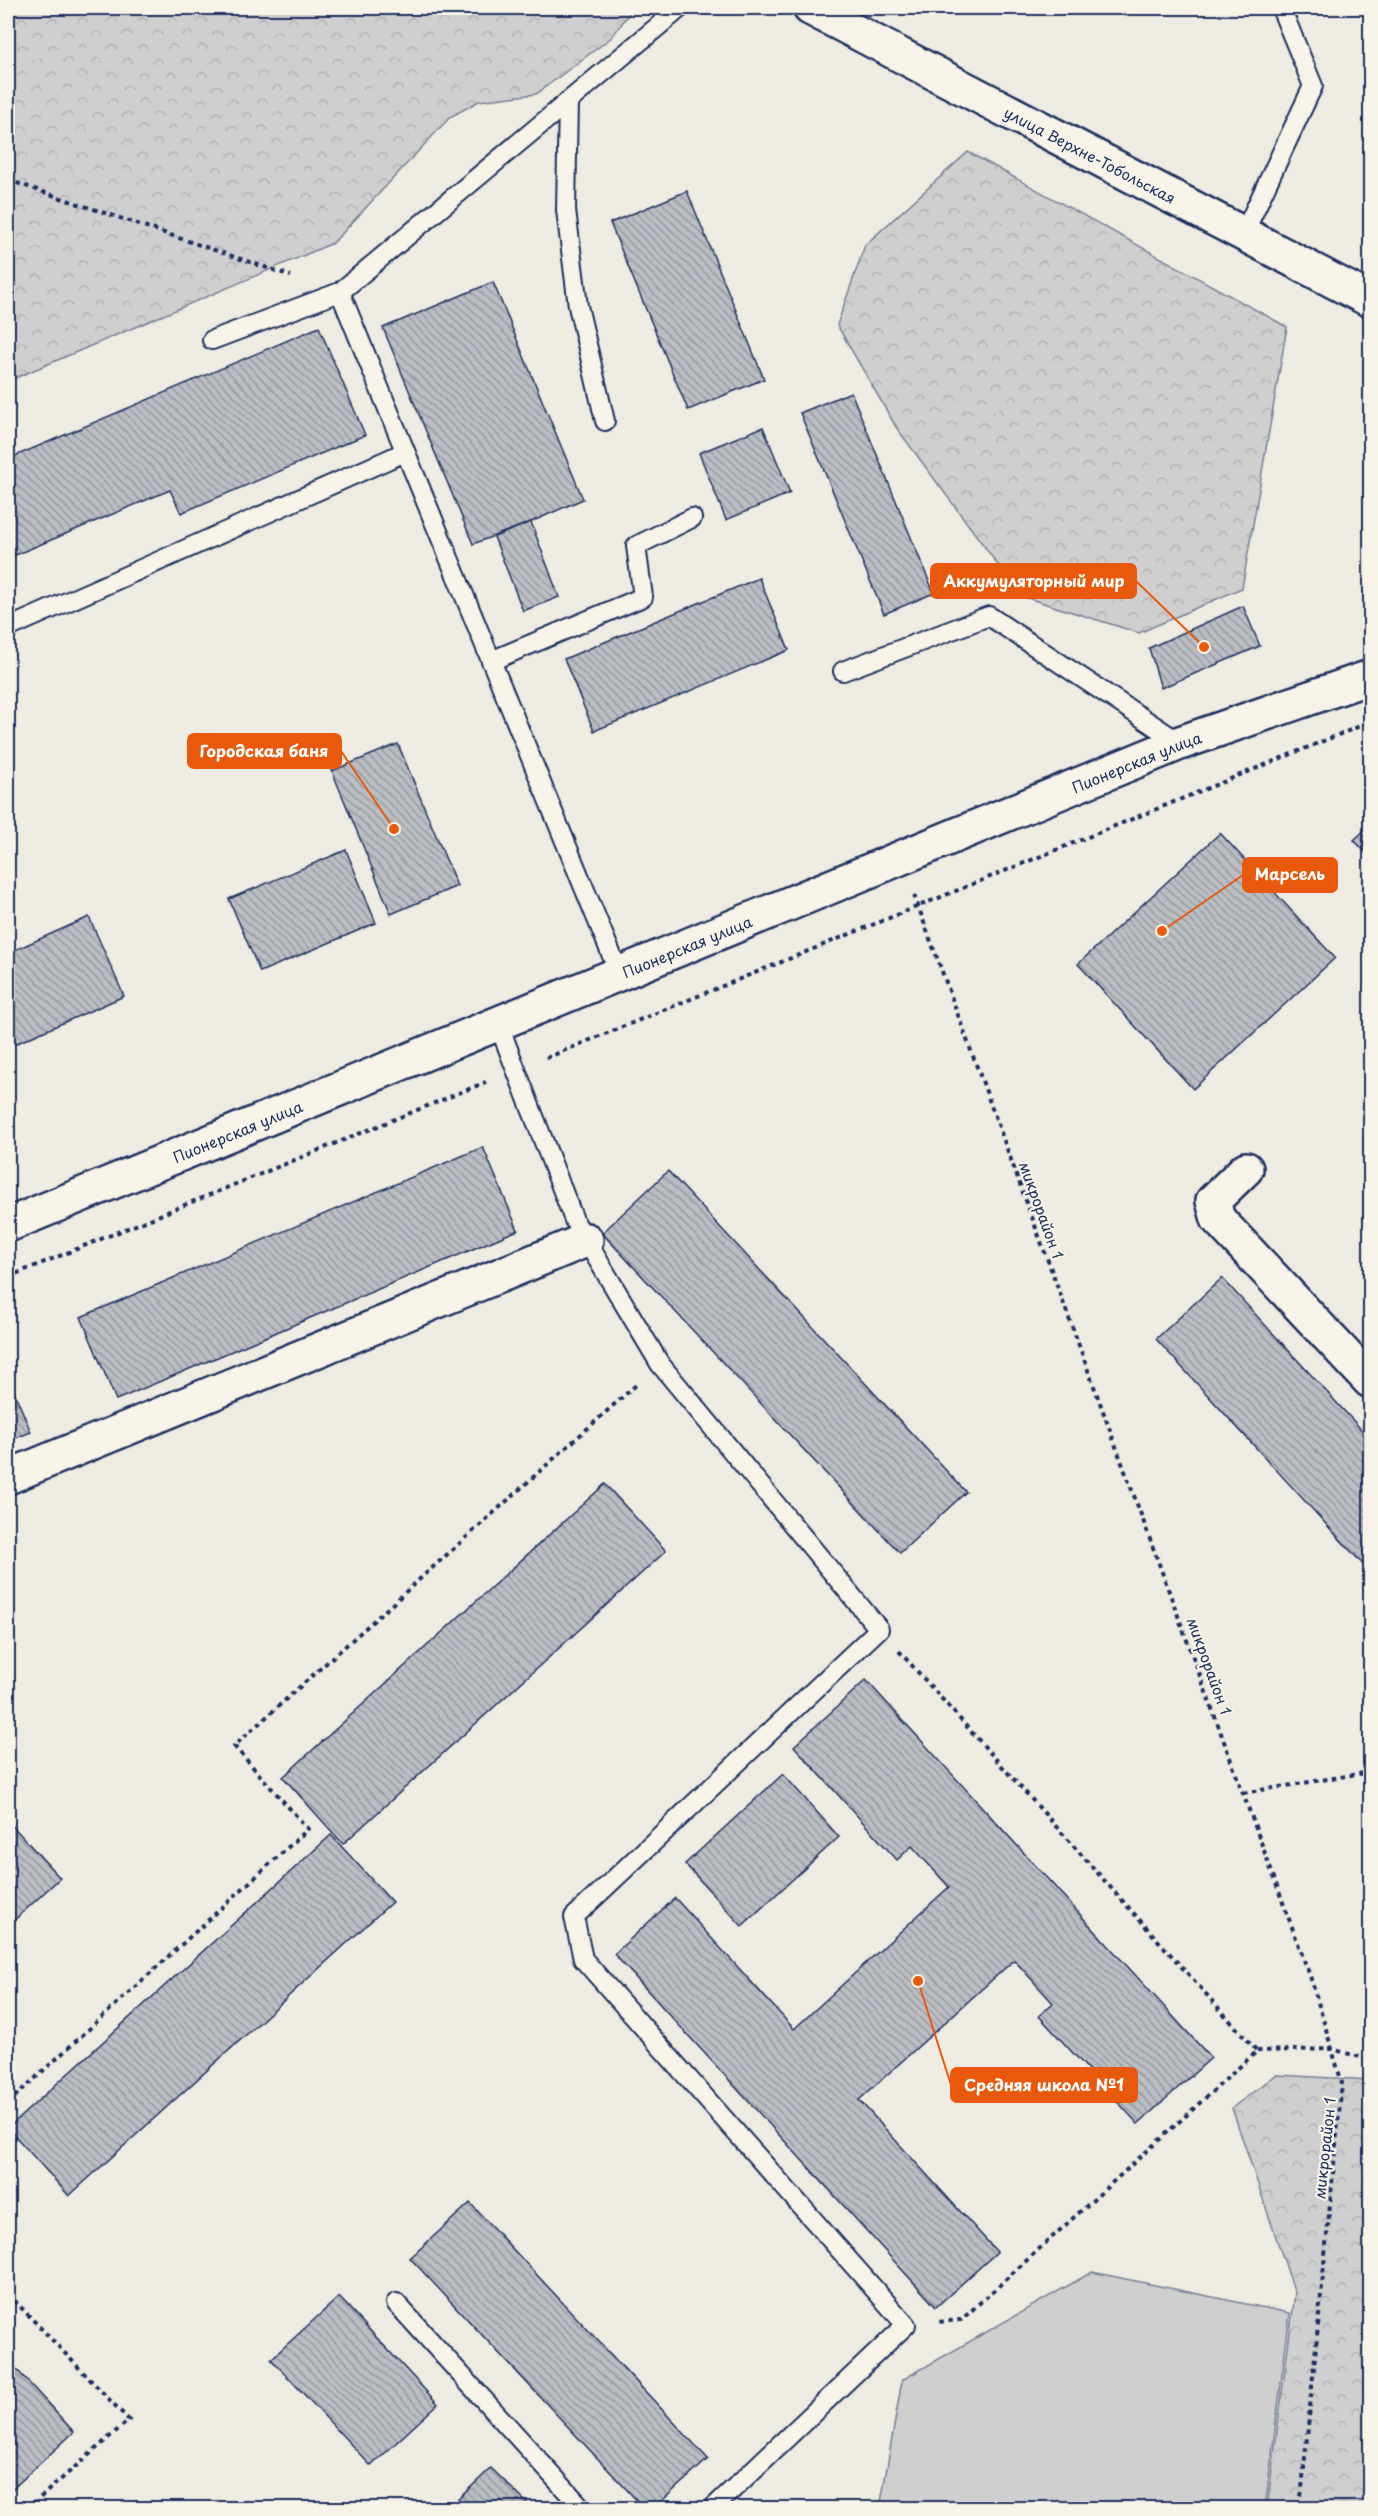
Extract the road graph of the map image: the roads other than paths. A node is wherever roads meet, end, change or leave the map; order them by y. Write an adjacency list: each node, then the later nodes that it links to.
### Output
1 (680, 8): 4 (lane)
2 (810, 8): 5 (street, улица Верхне-Тобольская)
3 (1281, 8): 5 (lane)
4 (568, 101): 6 (lane); 9 (lane)
5 (1243, 235): 7 (street, улица Верхне-Тобольская)
6 (340, 292): 8 (lane); 10 (lane)
7 (1371, 300)
8 (212, 340)
9 (605, 421)
10 (405, 452): 12 (lane); 13 (lane)
11 (692, 518): 13 (lane)
12 (8, 628)
13 (491, 661): 17 (lane)
14 (843, 671): 16 (lane)
15 (1371, 677): 16 (street, Пионерская улица)
16 (1180, 743): 17 (street, Пионерская улица)
17 (620, 973): 18 (street, Пионерская улица)
18 (498, 1023): 20 (street, Пионерская улица); 21 (lane)
19 (1246, 1169): 22 (street)
20 (8, 1225)
21 (586, 1240): 23 (street); 26 (lane)
22 (1371, 1381)
23 (8, 1477)
24 (396, 2303): 25 (lane)
25 (582, 2508)
26 (713, 2508)

